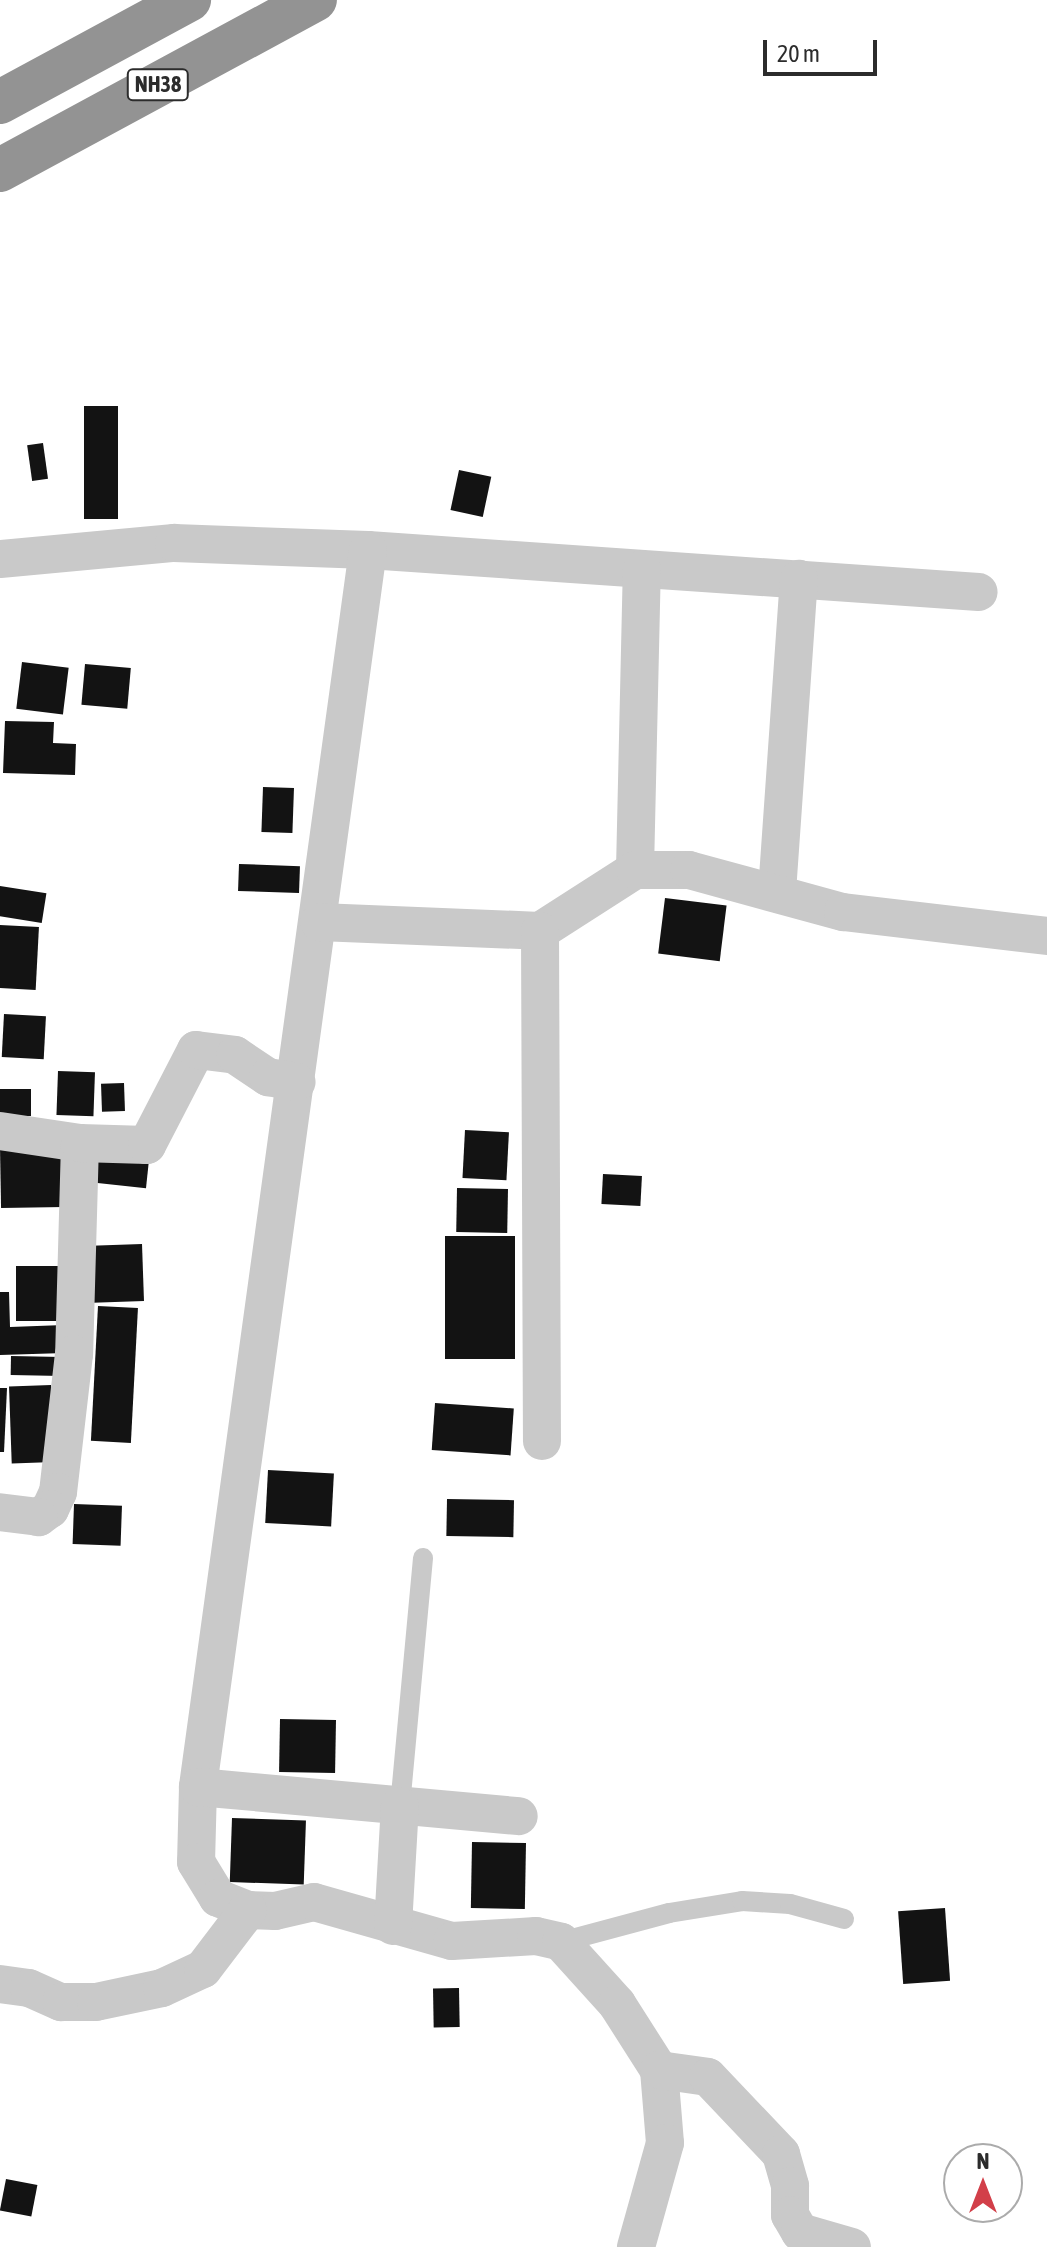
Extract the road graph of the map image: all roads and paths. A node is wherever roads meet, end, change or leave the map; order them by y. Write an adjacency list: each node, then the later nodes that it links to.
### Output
1 (189, 0): 3 (highway, NH38)
2 (315, 0): 4 (highway, NH38)
3 (0, 102)
4 (0, 170)
5 (368, 550): 6 (street); 7 (street); 12 (street)
6 (0, 559)
7 (642, 569): 8 (street); 10 (street)
8 (799, 579): 9 (street); 11 (street)
9 (979, 592)
10 (635, 870): 11 (street); 13 (street)
11 (777, 892): 14 (street)
12 (319, 922): 13 (street); 15 (street)
13 (540, 931): 18 (street)
14 (1047, 936)
15 (297, 1082): 17 (street); 21 (street)
16 (0, 1131): 17 (street)
17 (80, 1143): 19 (street)
18 (542, 1441)
19 (0, 1512)
20 (423, 1558): 22 (lane)
21 (198, 1787): 22 (street); 24 (street)
22 (400, 1806): 23 (street); 26 (street)
23 (519, 1816)
24 (248, 1910): 26 (street); 28 (street)
25 (844, 1919): 27 (lane)
26 (393, 1926): 27 (street)
27 (561, 1942): 29 (street)
28 (0, 1984)
29 (659, 2070): 30 (street); 31 (street)
30 (636, 2247)
31 (852, 2247)

